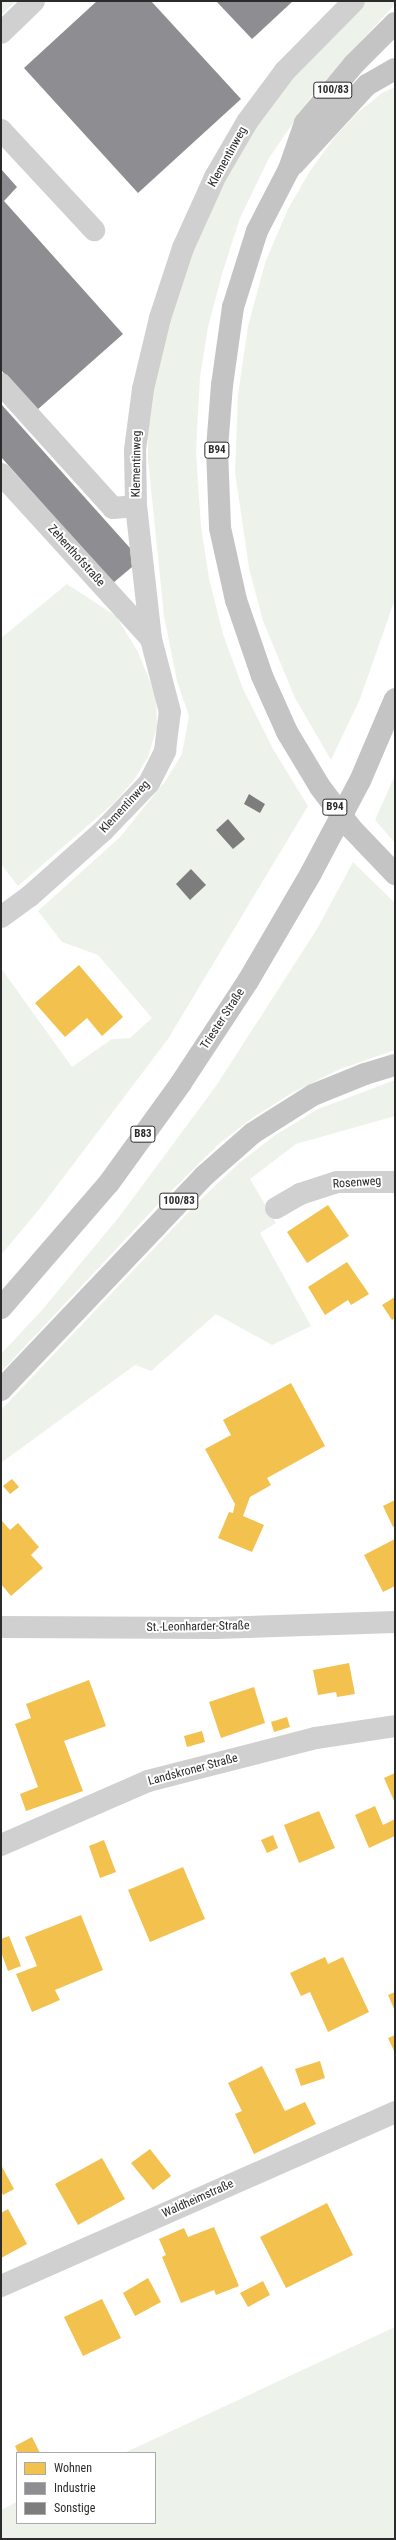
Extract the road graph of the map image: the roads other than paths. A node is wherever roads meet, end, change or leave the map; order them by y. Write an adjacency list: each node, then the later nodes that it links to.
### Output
1 (34, 1): 4 (street)
2 (354, 1): 11 (street, Klementinweg)
3 (395, 23): 7 (main road, 100/83)
4 (1, 33)
5 (395, 69): 7 (main road, 100/83)
6 (1, 130): 8 (street)
7 (289, 169): 14 (main road, B94)
8 (94, 230)
9 (1, 384): 11 (street)
10 (1, 474): 12 (street, Zehenthofstraße)
11 (136, 506): 12 (street, Klementinweg)
12 (150, 639): 15 (street, Klementinweg)
13 (395, 699): 19 (main road, Triester Straße / B83)
14 (395, 874)
15 (1, 917)
16 (395, 1065): 20 (main road, 100/83)
17 (395, 1182): 18 (street, Rosenweg)
18 (276, 1208)
19 (1, 1308)
20 (1, 1390)
21 (395, 1622): 22 (street, St.-Leonharder-Straße)
22 (1, 1627)
23 (395, 1726): 24 (street, Landskroner Straße)
24 (1, 1845)
25 (395, 2112): 26 (street, Waldheimstraße)
26 (1, 2286)

